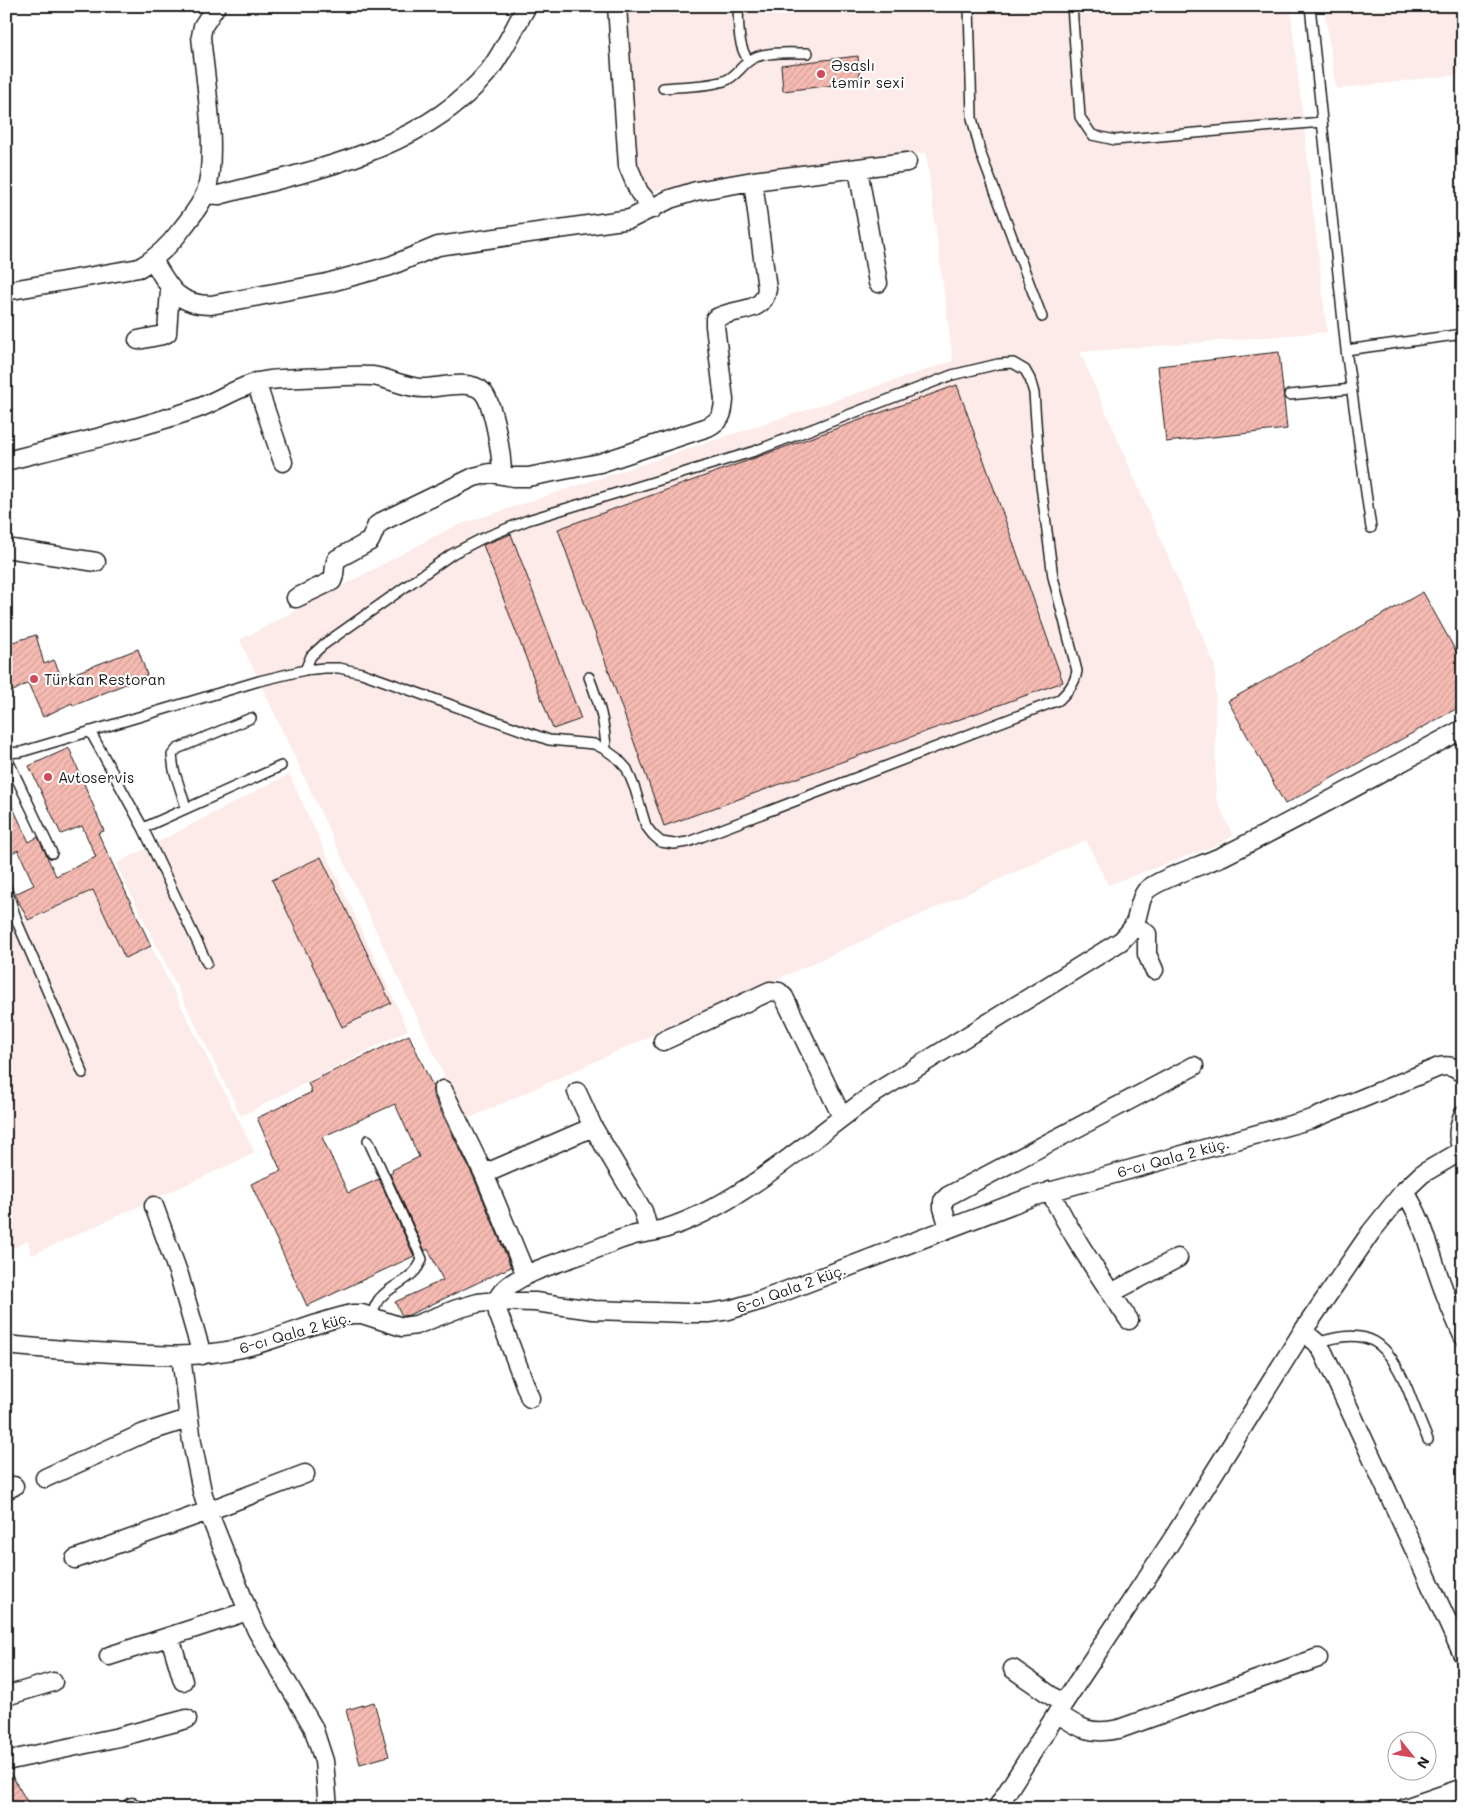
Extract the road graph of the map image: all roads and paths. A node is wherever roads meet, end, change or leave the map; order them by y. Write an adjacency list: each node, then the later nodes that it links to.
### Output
1 (216, 6): 15 (street)
2 (527, 6): 15 (street)
3 (617, 6): 16 (street)
4 (738, 6): 9 (lane)
5 (969, 6): 21 (lane)
6 (1072, 6): 11 (lane)
7 (1310, 6): 11 (lane)
8 (808, 53): 9 (lane)
9 (749, 61): 10 (lane)
10 (663, 88)
11 (1322, 122): 24 (lane)
12 (907, 162): 13 (street)
13 (858, 169): 14 (street); 18 (street)
14 (754, 181): 16 (street); 30 (street)
15 (205, 194): 17 (street)
16 (653, 208): 19 (street)
17 (154, 260): 19 (street); 20 (street)
18 (878, 283)
19 (170, 290): 23 (street)
20 (6, 291)
21 (1042, 317)
22 (1463, 334): 24 (lane)
23 (138, 340)
24 (1346, 350): 26 (lane)
25 (256, 382): 28 (street); 29 (street); 30 (street)
26 (1352, 389): 27 (lane); 31 (lane)
27 (1289, 394)
28 (6, 461)
29 (282, 462)
30 (502, 475): 34 (street)
31 (1371, 528)
32 (6, 548): 33 (street)
33 (96, 562)
34 (296, 598)
35 (305, 670): 39 (lane); 40 (lane); 40 (lane)
36 (589, 677): 40 (lane)
37 (251, 718): 43 (lane)
38 (1463, 729): 47 (street)
39 (90, 731): 41 (lane); 44 (lane)
40 (606, 750)
41 (6, 754): 45 (lane)
42 (281, 766): 43 (lane)
43 (186, 807): 44 (lane)
44 (143, 828): 48 (lane)
45 (52, 853)
46 (6, 888): 52 (lane)
47 (1134, 924): 49 (street); 56 (street)
48 (207, 963)
49 (1154, 970)
50 (663, 1041): 56 (street)
51 (1194, 1066): 65 (street)
52 (83, 1073)
53 (1463, 1074): 62 (street, 6-cı Qala 2 küç.)
54 (443, 1090): 61 (street)
55 (577, 1092): 58 (street)
56 (842, 1116): 66 (street)
57 (1463, 1116): 60 (street)
58 (593, 1126): 61 (street); 66 (street)
59 (368, 1140): 71 (lane)
60 (1463, 1150): 63 (street)
61 (484, 1174): 68 (street)
62 (1050, 1191): 65 (street, 6-cı Qala 2 küç.); 69 (street)
63 (1404, 1191): 73 (street); 74 (street)
64 (154, 1206): 77 (street)
65 (949, 1228): 70 (street, 6-cı Qala 2 küç.)
66 (649, 1232): 68 (street)
67 (1178, 1258): 69 (street)
68 (526, 1275): 70 (street)
69 (1111, 1293): 72 (street)
70 (496, 1301): 71 (street, 6-cı Qala 2 küç.); 79 (street)
71 (371, 1317): 77 (street, 6-cı Qala 2 küç.)
72 (1129, 1320)
73 (1303, 1332): 75 (street); 95 (street)
74 (1463, 1336)
75 (1317, 1344): 81 (lane); 88 (street)
76 (6, 1345): 78 (street, 6-cı Qala 2 küç.)
77 (202, 1355): 78 (street, 6-cı Qala 2 küç.)
78 (181, 1356): 80 (street)
79 (530, 1398)
80 (188, 1419): 83 (street); 84 (street)
81 (1428, 1440)
82 (305, 1474): 84 (street)
83 (45, 1478)
84 (208, 1511): 85 (street); 86 (street)
85 (75, 1559)
86 (248, 1611): 87 (street); 99 (street)
87 (170, 1637): 89 (street); 92 (street)
88 (1463, 1655)
89 (109, 1656)
90 (1318, 1658): 95 (street)
91 (1013, 1669): 95 (street)
92 (183, 1681)
93 (53, 1682): 94 (street)
94 (6, 1696)
95 (1060, 1709): 100 (street)
96 (187, 1719): 97 (street)
97 (6, 1762)
98 (1463, 1788): 101 (street)
99 (327, 1808)
100 (997, 1808)
101 (1405, 1808)

